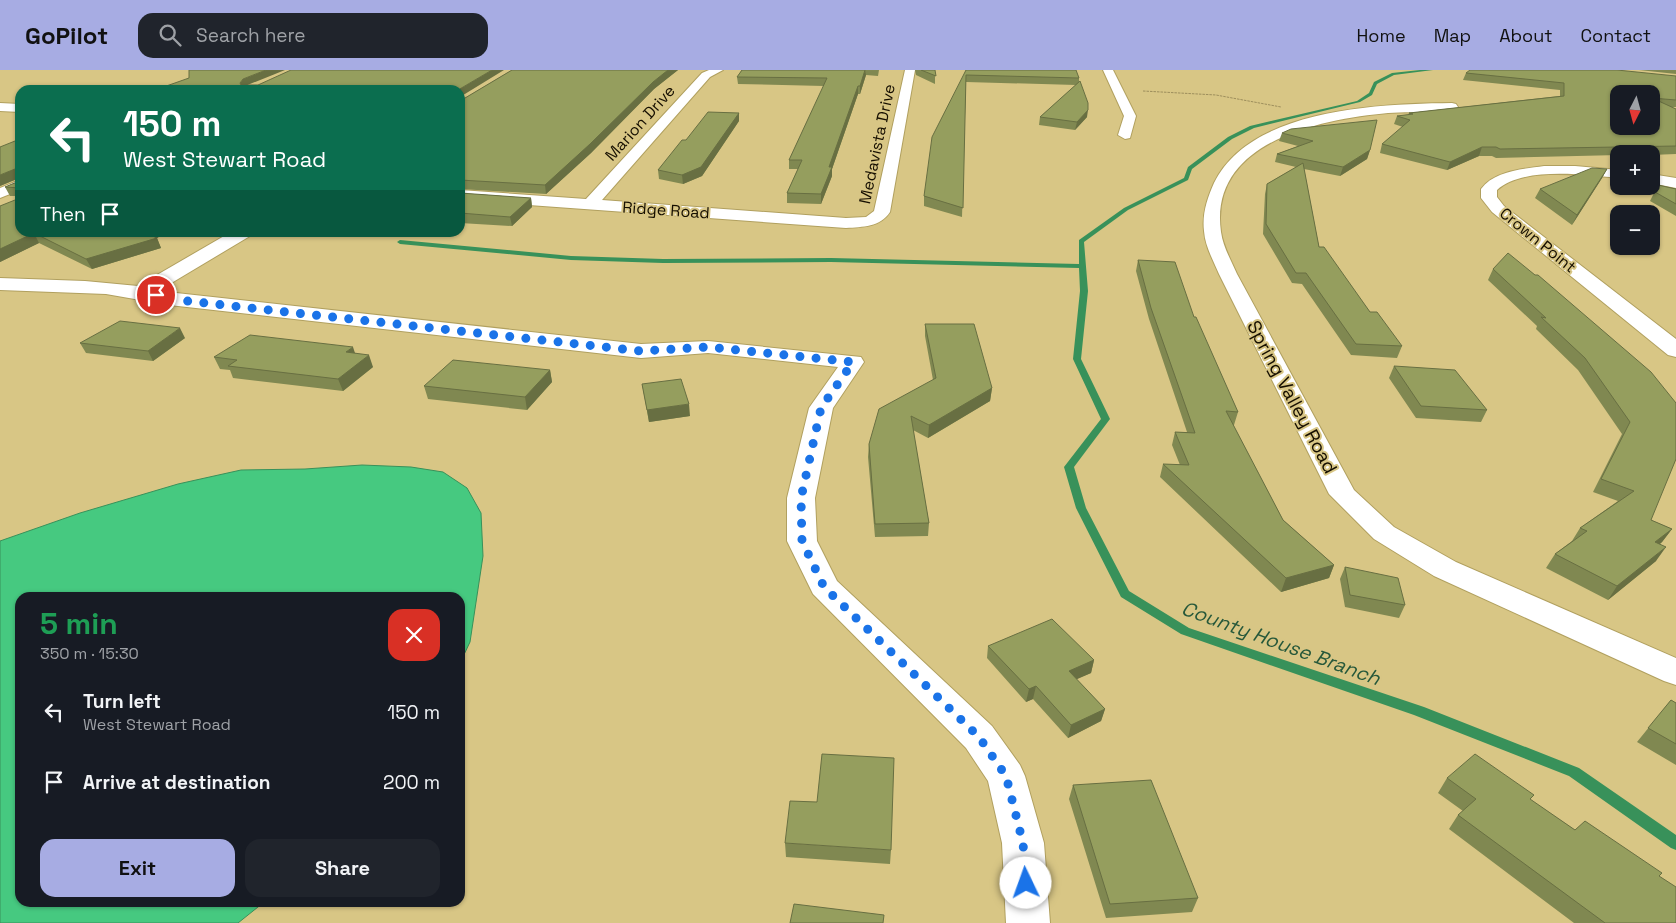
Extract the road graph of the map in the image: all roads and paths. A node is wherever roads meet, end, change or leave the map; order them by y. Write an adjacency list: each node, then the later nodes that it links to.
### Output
1 (718, 70): 16 (street, Marion Drive)
2 (910, 70): 17 (street, Medavista Drive)
3 (1108, 70): 4 (street)
4 (1118, 90): 8 (path); 9 (street)
5 (0, 107): 7 (street)
6 (1452, 107): 8 (street, Spring Valley Road)
7 (15, 108)
8 (1318, 120): 22 (street, Spring Valley Road)
9 (1125, 135)
10 (1610, 174): 21 (street, Crown Point)
11 (1660, 180): 12 (street)
12 (1676, 183)
13 (15, 187): 14 (street)
14 (0, 193)
15 (465, 195): 16 (street, Ridge Road)
16 (590, 204): 17 (street, Ridge Road)
17 (872, 220)
18 (236, 237): 20 (street)
19 (0, 284): 20 (street)
20 (142, 292): 23 (street)
21 (1676, 350)
22 (1676, 672)
23 (1028, 923)

